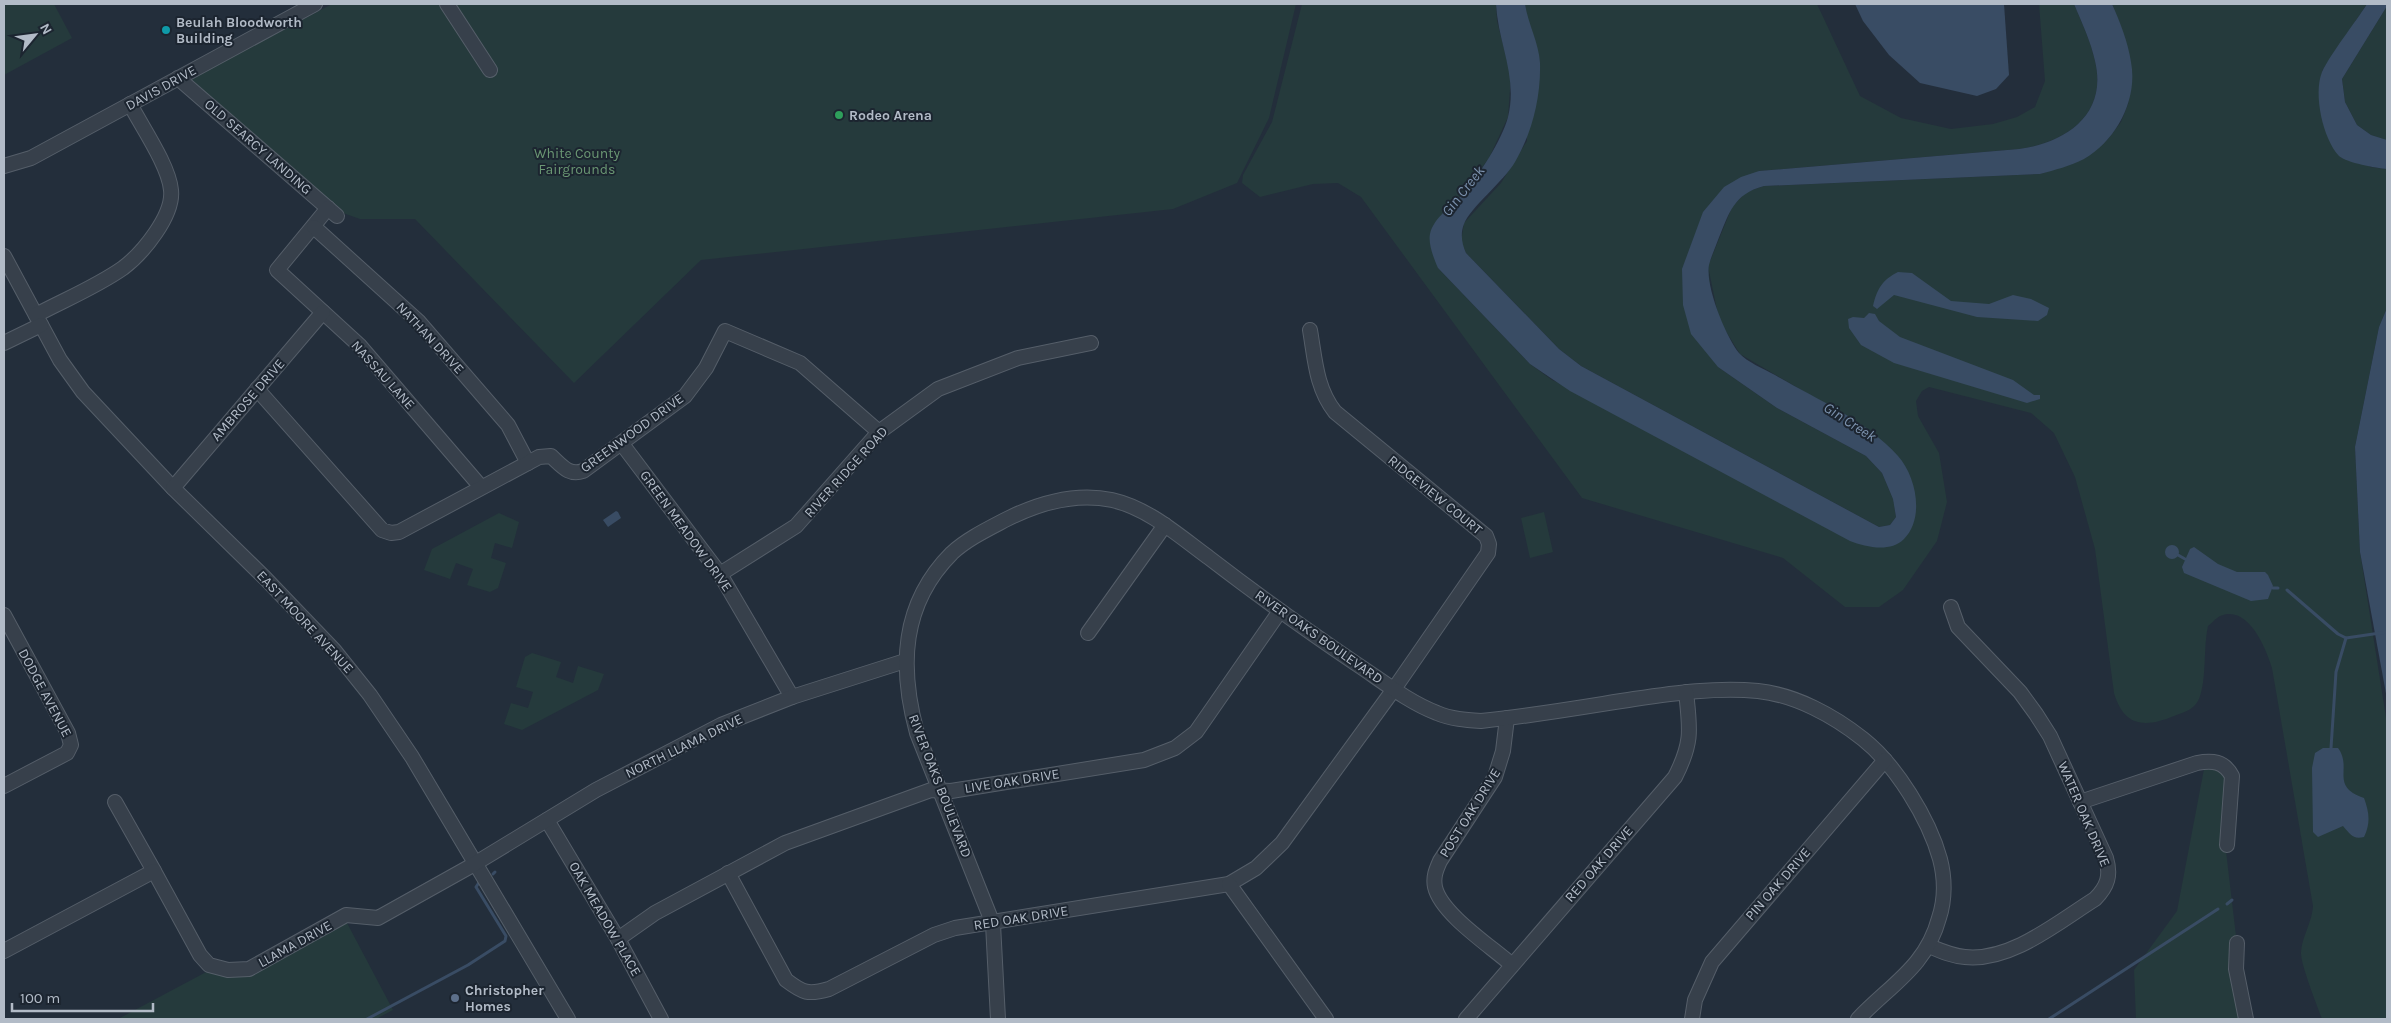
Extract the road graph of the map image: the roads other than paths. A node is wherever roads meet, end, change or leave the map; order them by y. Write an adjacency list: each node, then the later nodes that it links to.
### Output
1 (315, 4): 3 (street, DAVIS DRIVE)
2 (447, 4): 4 (street)
3 (292, 9): 5 (street, DAVIS DRIVE)
4 (490, 70)
5 (178, 78): 6 (street, DAVIS DRIVE); 8 (street, OLD SEARCY LANDING)
6 (130, 104): 7 (street, DAVIS DRIVE); 11 (street)
7 (4, 166)
8 (314, 227): 10 (street, NASSAU LANE); 18 (street, NATHAN DRIVE)
9 (4, 256): 11 (street, EAST MOORE AVENUE)
10 (323, 312): 15 (street, AMBROSE DRIVE); 19 (street, NASSAU LANE)
11 (38, 320): 13 (street); 20 (street, EAST MOORE AVENUE)
12 (1310, 330): 28 (street, RIDGEVIEW COURT)
13 (4, 343)
14 (1091, 343): 16 (street, RIVER RIDGE ROAD)
15 (257, 389): 19 (street, GREENWOOD DRIVE); 20 (street, AMBROSE DRIVE)
16 (879, 432): 17 (street, GREENWOOD DRIVE); 22 (street, RIVER RIDGE ROAD)
17 (622, 444): 18 (street, GREENWOOD DRIVE); 22 (street, GREEN MEADOW DRIVE)
18 (528, 462): 19 (street, GREENWOOD DRIVE)
19 (481, 487)
20 (173, 488): 39 (street, EAST MOORE AVENUE)
21 (1165, 526): 24 (street, RIVER OAKS BOULEVARD); 26 (street); 27 (street, RIVER OAKS BOULEVARD)
22 (720, 574): 30 (street, GREEN MEADOW DRIVE)
23 (1951, 607): 36 (street, WATER OAK DRIVE)
24 (1280, 611): 28 (street, RIVER OAKS BOULEVARD); 34 (street, LIVE OAK DRIVE)
25 (4, 615): 33 (street, DODGE AVENUE)
26 (1088, 633)
27 (906, 661): 30 (street, NORTH LLAMA DRIVE); 34 (street, RIVER OAKS BOULEVARD)
28 (1394, 689): 31 (street, RIVER OAKS BOULEVARD); 42 (street)
29 (1686, 692): 31 (street, RIVER OAKS BOULEVARD); 32 (street, RIVER OAKS BOULEVARD); 48 (street, RED OAK DRIVE)
30 (792, 696): 37 (street, NORTH LLAMA DRIVE)
31 (1507, 718): 48 (street, POST OAK DRIVE)
32 (1884, 760): 46 (street, RIVER OAKS BOULEVARD); 54 (street, PIN OAK DRIVE)
33 (4, 786)
34 (940, 791): 41 (street, LIVE OAK DRIVE); 43 (street, RIVER OAKS BOULEVARD)
35 (115, 802): 40 (street, LLAMA DRIVE)
36 (2080, 802): 38 (street); 46 (street, WATER OAK DRIVE)
37 (547, 820): 39 (street, NORTH LLAMA DRIVE); 44 (street, OAK MEADOW PLACE)
38 (2227, 845)
39 (476, 863): 40 (street, LLAMA DRIVE); 49 (street, EAST MOORE AVENUE)
40 (154, 871): 47 (street)
41 (728, 873): 43 (street, RED OAK DRIVE); 44 (street, LIVE OAK DRIVE)
42 (1229, 884): 43 (street, RED OAK DRIVE); 52 (street)
43 (993, 924): 51 (street, RIVER OAKS BOULEVARD)
44 (618, 939): 50 (street, OAK MEADOW PLACE)
45 (2237, 943): 56 (street)
46 (1929, 946): 55 (street, RIVER OAKS BOULEVARD)
47 (4, 951)
48 (1512, 965): 53 (street, RED OAK DRIVE)
49 (568, 1019)
50 (661, 1019)
51 (998, 1019)
52 (1326, 1019)
53 (1466, 1019)
54 (1692, 1019)
55 (1858, 1019)
56 (2246, 1019)

